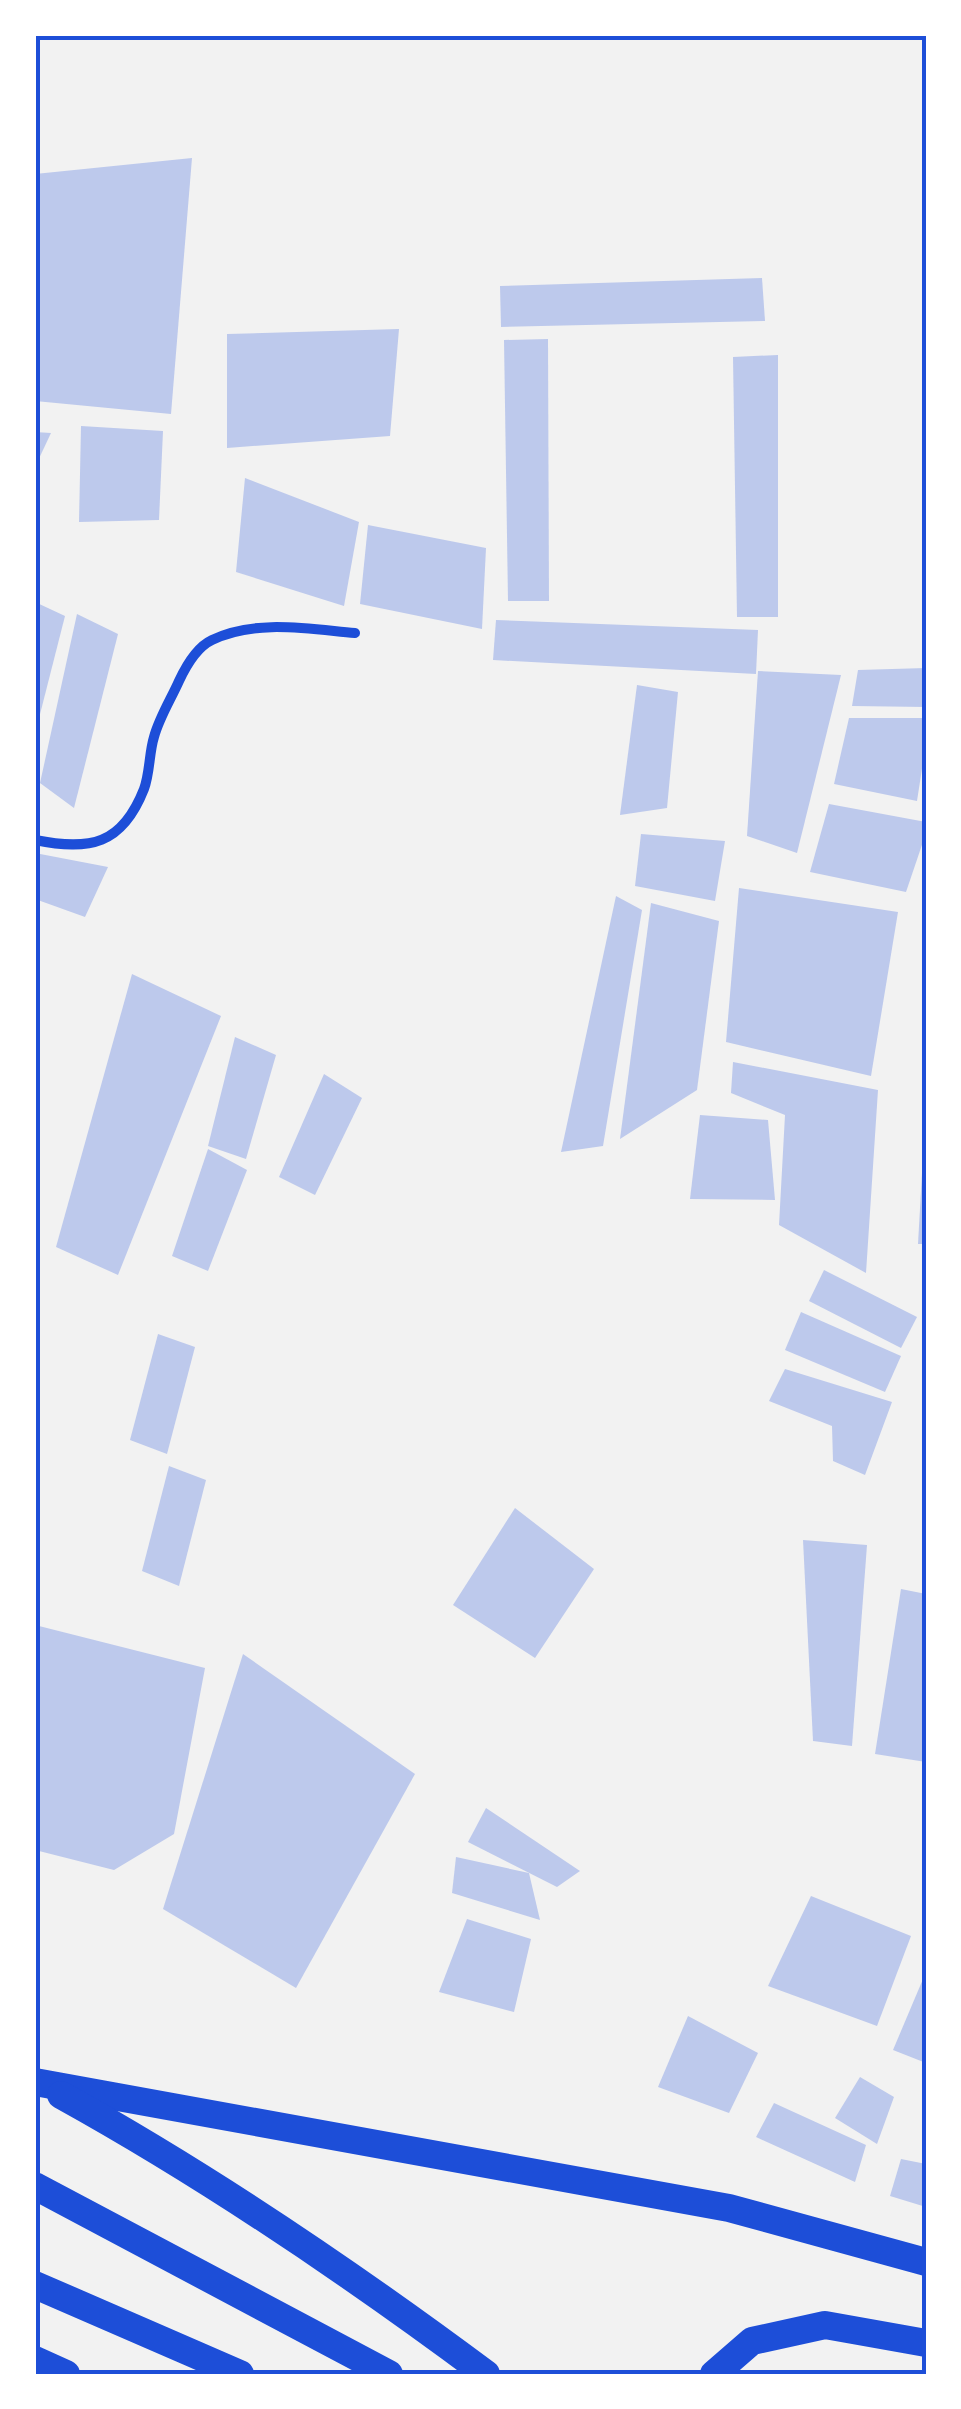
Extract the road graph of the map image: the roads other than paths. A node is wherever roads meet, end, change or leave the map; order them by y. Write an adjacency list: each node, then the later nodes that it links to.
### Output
1 (355, 633): 2 (street)
2 (35, 840)
3 (39, 2083): 5 (highway); 12 (highway)
4 (35, 2186): 11 (highway)
5 (926, 2262)
6 (35, 2285): 10 (highway)
7 (926, 2344): 13 (highway)
8 (35, 2360): 9 (highway)
9 (66, 2374)
10 (240, 2374)
11 (389, 2374)
12 (486, 2374)
13 (714, 2374)

